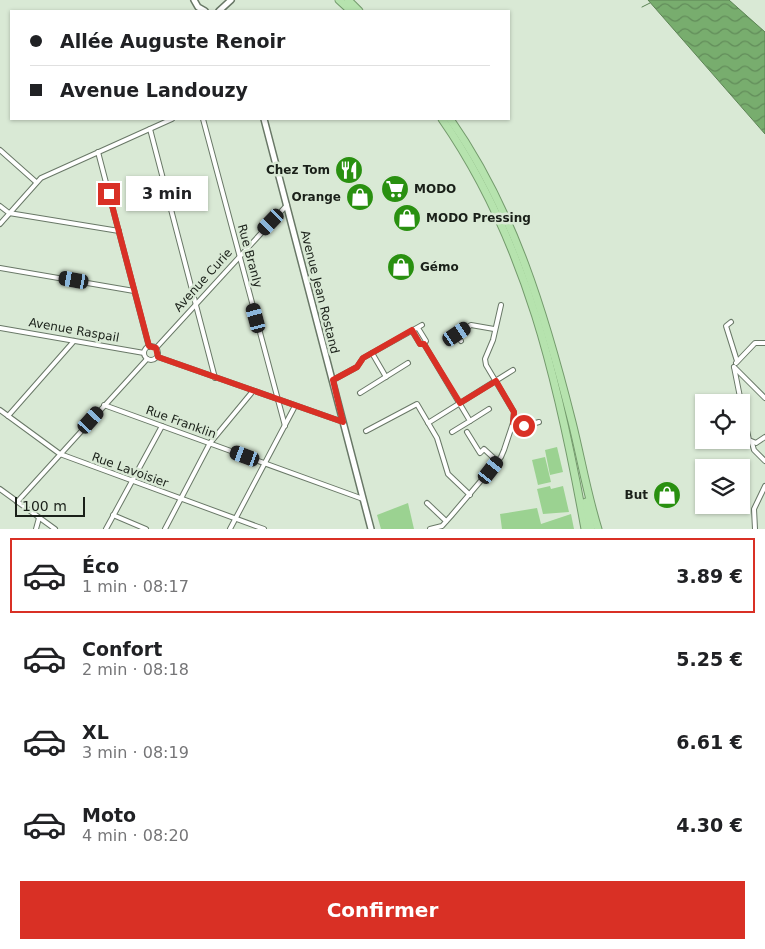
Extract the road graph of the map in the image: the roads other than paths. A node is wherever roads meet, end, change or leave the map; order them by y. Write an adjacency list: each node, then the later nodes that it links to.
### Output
1 (194, 0): 6 (street)
2 (231, 0): 7 (street)
3 (333, 0): 8 (highway)
4 (339, 0): 9 (highway)
5 (348, 0): 10 (highway)
6 (203, 10)
7 (222, 10)
8 (344, 10)
9 (350, 10)
10 (358, 10)
11 (170, 120): 16 (street)
12 (204, 120): 25 (street, Rue Branly)
13 (264, 120): 20 (street, Avenue Jean Rostand)
14 (445, 120): 46 (highway)
15 (445, 120): 73 (highway)
16 (150, 129): 18 (street); 28 (street)
17 (0, 150): 19 (street)
18 (98, 152): 19 (street); 24 (street)
19 (36, 182): 22 (street)
20 (288, 204): 25 (street, Avenue Curie); 52 (street, Avenue Jean Rostand)
21 (0, 206): 22 (street)
22 (9, 213): 23 (street); 24 (street)
23 (0, 224)
24 (119, 231): 27 (street)
25 (239, 255): 28 (street, Avenue Curie); 58 (street, Rue Branly)
26 (0, 268): 27 (street)
27 (134, 291): 39 (street)
28 (195, 305): 40 (street, Avenue Curie); 51 (street)
29 (501, 305): 32 (street)
30 (731, 322): 45 (street)
31 (2, 328): 34 (street); 35 (street, Avenue Raspail)
32 (494, 329): 36 (street); 53 (street)
33 (412, 330): 38 (street); 38 (street); 42 (street)
34 (0, 333)
35 (74, 341): 41 (street, Avenue Raspail); 64 (street)
36 (461, 341)
37 (765, 343): 45 (street)
38 (424, 344): 59 (street)
39 (149, 346): 40 (street); 41 (street)
40 (156, 348): 43 (street)
41 (144, 353): 44 (street)
42 (372, 353): 50 (street); 52 (street)
43 (158, 357): 44 (street); 51 (street)
44 (146, 359): 60 (street)
45 (737, 361): 48 (street)
46 (556, 362): 106 (highway); 107 (highway)
47 (408, 363): 50 (street)
48 (734, 367): 56 (street); 57 (street)
49 (513, 370): 53 (street)
50 (386, 377): 55 (street)
51 (215, 378): 54 (street)
52 (333, 380): 66 (street, Avenue Jean Rostand)
53 (496, 381): 59 (street); 69 (street)
54 (252, 391): 58 (street); 78 (street)
55 (360, 393)
56 (739, 394)
57 (765, 398)
58 (277, 400): 61 (street); 71 (street, Rue Branly)
59 (460, 403): 65 (street); 68 (street)
60 (104, 405): 70 (street, Rue Franklin); 79 (street)
61 (295, 406): 66 (street); 71 (street)
62 (489, 409): 65 (street)
63 (0, 410): 64 (street, Rue Lavoisier)
64 (8, 416): 79 (street, Rue Lavoisier)
65 (470, 421): 74 (street)
66 (343, 422): 88 (street, Avenue Jean Rostand)
67 (539, 422): 69 (street)
68 (428, 423): 72 (street); 86 (street)
69 (513, 423): 80 (street)
70 (162, 426): 78 (street, Rue Franklin); 83 (street)
71 (284, 426): 82 (street)
72 (366, 431)
73 (566, 431): 104 (highway); 105 (highway)
74 (452, 432)
75 (467, 432): 80 (street)
76 (765, 437): 77 (street)
77 (752, 443): 81 (street)
78 (210, 444): 82 (street, Rue Franklin); 87 (street)
79 (60, 454): 83 (street, Rue Lavoisier); 89 (street)
80 (497, 461): 86 (street)
81 (765, 461)
82 (265, 464): 88 (street, Rue Franklin); 93 (street)
83 (132, 480): 87 (street, Rue Lavoisier); 91 (street)
84 (765, 486): 108 (street)
85 (0, 489): 89 (street)
86 (470, 495): 94 (street)
87 (181, 499): 93 (street, Rue Lavoisier); 99 (street)
88 (363, 499): 102 (street, Avenue Jean Rostand)
89 (17, 502): 92 (street)
90 (427, 503): 94 (street)
91 (113, 515): 97 (street); 98 (street)
92 (39, 518): 95 (street); 96 (street)
93 (236, 519): 100 (street); 101 (street, Rue Lavoisier)
94 (446, 522): 103 (street)
95 (36, 529)
96 (56, 529)
97 (106, 529)
98 (146, 529)
99 (165, 529)
100 (230, 529)
101 (264, 529)
102 (371, 529)
103 (430, 529)
104 (580, 529)
105 (585, 529)
106 (591, 529)
107 (598, 529)
108 (754, 529)

